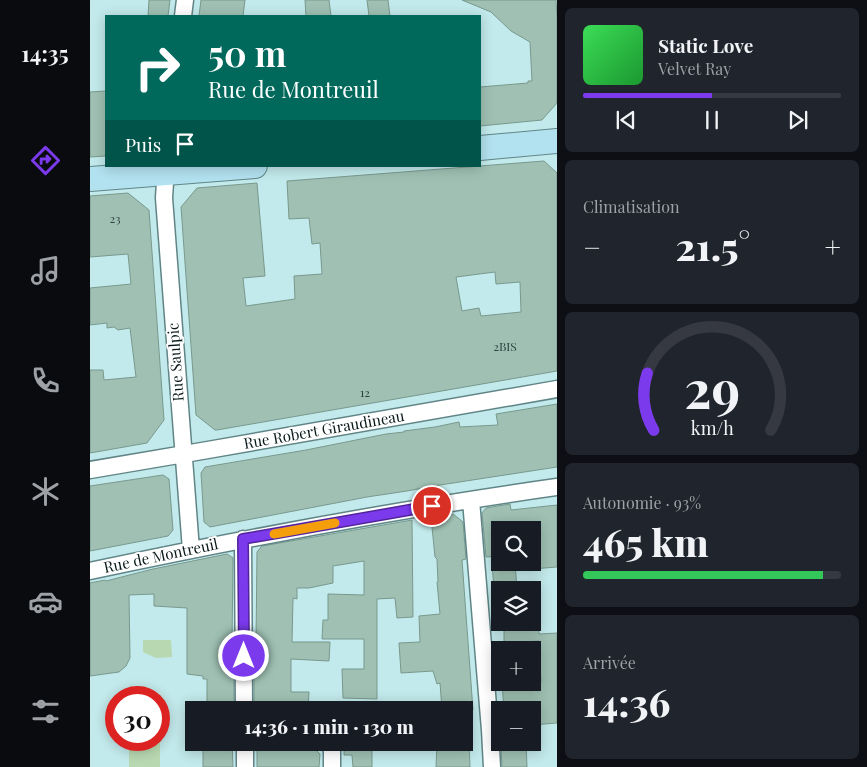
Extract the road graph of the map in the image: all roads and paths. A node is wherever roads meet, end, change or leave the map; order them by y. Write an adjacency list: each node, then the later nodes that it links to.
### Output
1 (185, 0): 2 (street)
2 (183, 15)
3 (557, 141): 4 (street)
4 (481, 148)
5 (233, 167): 6 (street)
6 (166, 170): 7 (street); 9 (street, Rue Saulpic)
7 (90, 179)
8 (557, 389): 9 (street, Rue Robert Giraudineau)
9 (183, 454): 10 (street, Rue Robert Giraudineau); 14 (street, Rue Saulpic)
10 (90, 470)
11 (557, 487): 12 (street, Rue de Montreuil)
12 (471, 500): 13 (street, Rue de Montreuil); 21 (street)
13 (243, 539): 14 (street, Rue de Montreuil); 16 (street)
14 (191, 550): 15 (street, Rue de Montreuil)
15 (90, 571)
16 (244, 701)
17 (245, 751): 19 (street)
18 (332, 751): 20 (street)
19 (245, 767)
20 (332, 767)
21 (492, 767)

